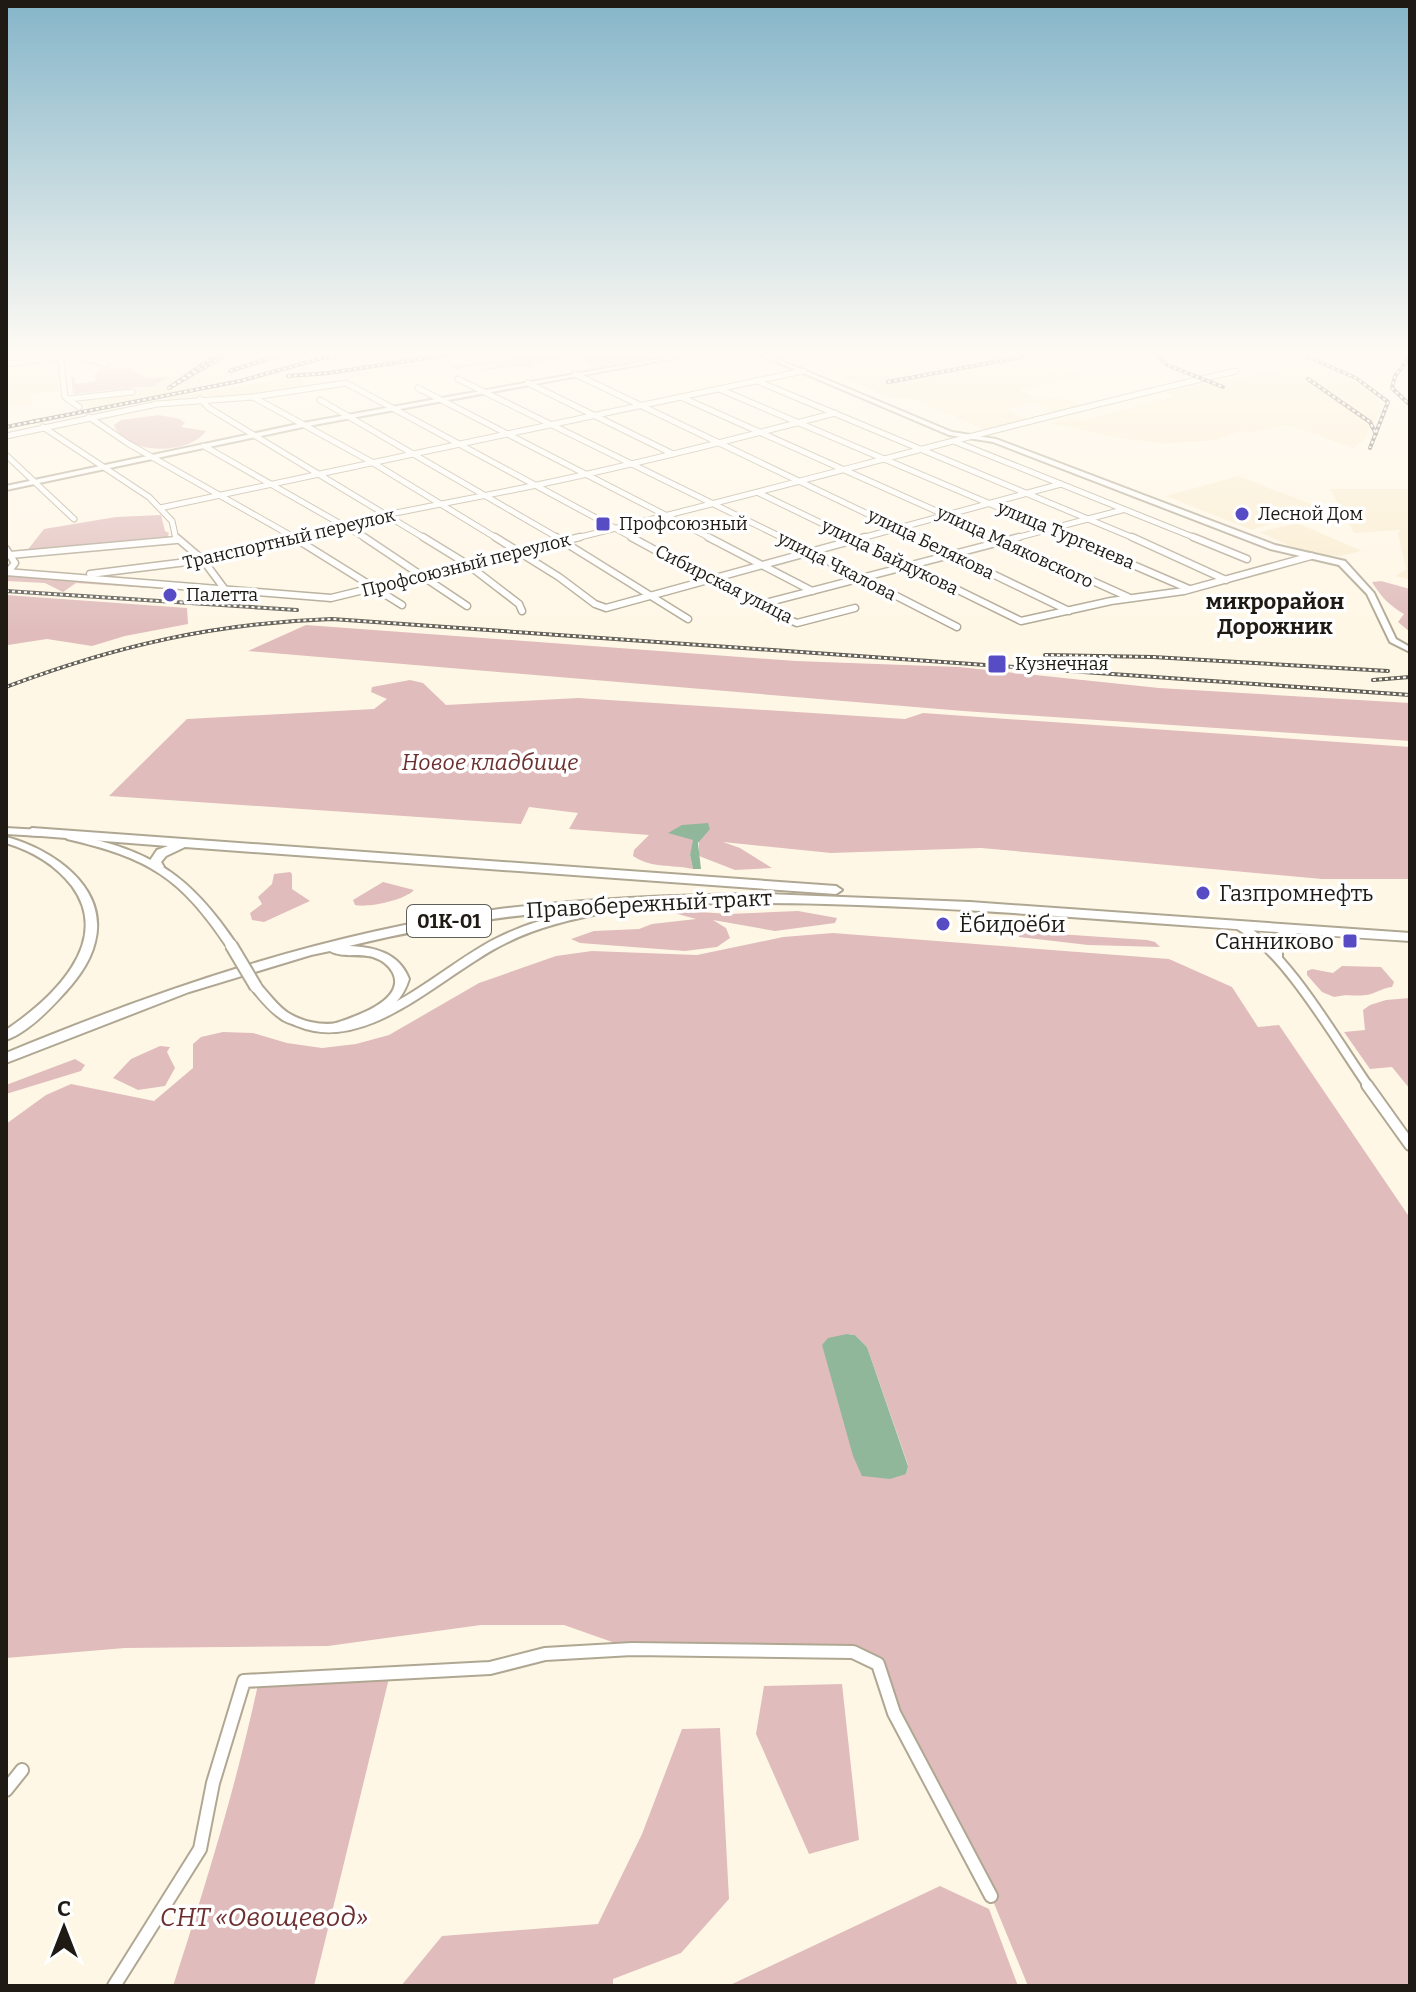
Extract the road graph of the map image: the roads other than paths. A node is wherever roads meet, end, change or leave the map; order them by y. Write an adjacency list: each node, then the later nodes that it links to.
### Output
1 (73, 446): 28 (street)
2 (138, 446): 24 (street)
3 (204, 446): 24 (street); 34 (street)
4 (273, 446): 30 (street)
5 (342, 446): 26 (street)
6 (404, 446): 21 (street)
7 (449, 446): 21 (street)
8 (464, 446): 36 (street, Сибирская улица)
9 (530, 446): 31 (street)
10 (596, 446): 27 (street, улица Чкалова)
11 (658, 446): 22 (street)
12 (710, 446): 22 (street, Транспортный переулок)
13 (729, 446): 33 (street, улица Белякова)
14 (792, 446): 29 (street, улица Маяковского)
15 (855, 446): 25 (street, улица Тургенева)
16 (915, 446): 20 (street)
17 (941, 446): 20 (street, Профсоюзный переулок)
18 (966, 446): 35 (street)
19 (1010, 446): 65 (street)
20 (925, 450): 25 (street, Профсоюзный переулок); 40 (street)
21 (415, 452): 26 (street); 41 (street)
22 (674, 454): 27 (street, Транспортный переулок)
23 (6, 455): 32 (street)
24 (155, 456): 28 (street); 39 (street)
25 (886, 459): 29 (street, Профсоюзный переулок); 43 (street, улица Тургенева)
26 (370, 461): 30 (street); 44 (street)
27 (631, 463): 31 (street, Транспортный переулок); 42 (street, улица Чкалова)
28 (107, 467): 32 (street); 45 (street)
29 (844, 470): 33 (street, Профсоюзный переулок); 49 (street, улица Маяковского)
30 (318, 473): 34 (street); 47 (street)
31 (584, 474): 36 (street, Транспортный переулок); 48 (street)
32 (36, 482): 37 (street); 50 (street)
33 (801, 482): 38 (street, Профсоюзный переулок); 54 (street, улица Белякова)
34 (270, 484): 39 (street); 52 (street)
35 (1061, 484): 40 (street); 46 (street)
36 (539, 485): 41 (street, Транспортный переулок); 53 (street, Сибирская улица)
37 (6, 488)
38 (758, 493): 42 (street, Профсоюзный переулок); 59 (street, улица Байдукова)
39 (222, 494): 45 (street); 56 (street)
40 (1028, 494): 43 (street); 51 (street)
41 (488, 495): 44 (street, Транспортный переулок); 58 (street)
42 (715, 504): 48 (street, Профсоюзный переулок); 63 (street, улица Чкалова)
43 (991, 504): 49 (street); 55 (street, улица Тургенева)
44 (439, 506): 47 (street, Транспортный переулок); 62 (street)
45 (160, 508): 57 (street)
46 (1122, 510): 51 (street); 66 (street)
47 (389, 516): 52 (street, Транспортный переулок); 68 (street)
48 (668, 516): 53 (street, Профсоюзный переулок); 69 (street)
49 (950, 517): 54 (street); 60 (street, улица Маяковского)
50 (74, 519)
51 (1091, 519): 55 (street); 76 (street)
52 (339, 525): 56 (street, Транспортный переулок); 72 (street)
53 (616, 528): 58 (street, Профсоюзный переулок); 75 (street, Сибирская улица)
54 (901, 530): 59 (street); 64 (street, улица Белякова)
55 (1051, 530): 60 (street); 78 (street, улица Тургенева)
56 (289, 536): 67 (street, Транспортный переулок); 77 (street)
57 (176, 540): 61 (street); 67 (street)
58 (563, 540): 62 (street, Профсоюзный переулок); 82 (street)
59 (859, 541): 63 (street); 70 (street, улица Байдукова)
60 (1007, 542): 64 (street); 81 (street, улица Маяковского)
61 (8, 552): 71 (street)
62 (517, 552): 68 (street, Профсоюзный переулок); 82 (street)
63 (812, 553): 69 (street); 74 (street, улица Чкалова)
64 (954, 555): 70 (street); 90 (street, улица Белякова)
65 (1311, 556): 76 (street); 93 (street)
66 (1247, 559)
67 (203, 560): 73 (street, Транспортный переулок); 79 (street)
68 (467, 564): 72 (street, Профсоюзный переулок); 89 (street)
69 (764, 566): 75 (street); 80 (street)
70 (911, 567): 74 (street); 90 (street, улица Байдукова)
71 (7, 572): 73 (street)
72 (422, 575): 77 (street, Профсоюзный переулок); 87 (street)
73 (69, 577): 79 (street, Профсоюзный переулок)
74 (864, 579): 80 (street); 92 (street, улица Чкалова)
75 (711, 580): 82 (street); 86 (street, Сибирская улица)
76 (1227, 580): 78 (street)
77 (376, 587): 79 (street, Профсоюзный переулок); 85 (street)
78 (1191, 589): 83 (street)
79 (226, 591)
80 (812, 591): 86 (street)
81 (1111, 591): 83 (street, улица Маяковского); 84 (street)
82 (653, 596): 91 (street)
83 (1130, 598): 84 (street)
84 (1111, 601): 90 (street)
85 (402, 605)
86 (758, 605): 88 (street, Сибирская улица)
87 (467, 606)
88 (855, 608)
89 (522, 611)
90 (1070, 611)
91 (688, 619)
92 (957, 627)
93 (1410, 650)
94 (6, 831): 95 (main road)
95 (32, 832): 97 (highway); 98 (main road)
96 (6, 840): 108 (main road)
97 (200, 843): 98 (highway); 100 (highway)
98 (158, 867): 107 (main road, bridge)
99 (667, 899): 100 (highway, Правобережный тракт / 01К-01); 105 (highway, Правобережный тракт / 01К-01); 107 (main road)
100 (912, 899): 101 (highway, Правобережный тракт); 103 (highway, Правобережный тракт); 109 (highway, Правобережный тракт / 01К-01)
101 (1237, 925): 102 (highway, Правобережный тракт); 106 (street)
102 (1296, 929): 104 (highway, Правобережный тракт); 106 (street)
103 (1410, 929)
104 (1410, 937)
105 (296, 954): 107 (highway); 110 (highway, Правобережный тракт / 01К-01)
106 (1278, 958): 111 (street)
107 (335, 1028)
108 (6, 1036)
109 (6, 1048)
110 (6, 1058)
111 (1410, 1145)
112 (22, 1770): 113 (street)
113 (6, 1790)
114 (991, 1896): 115 (street)
115 (114, 1986)

